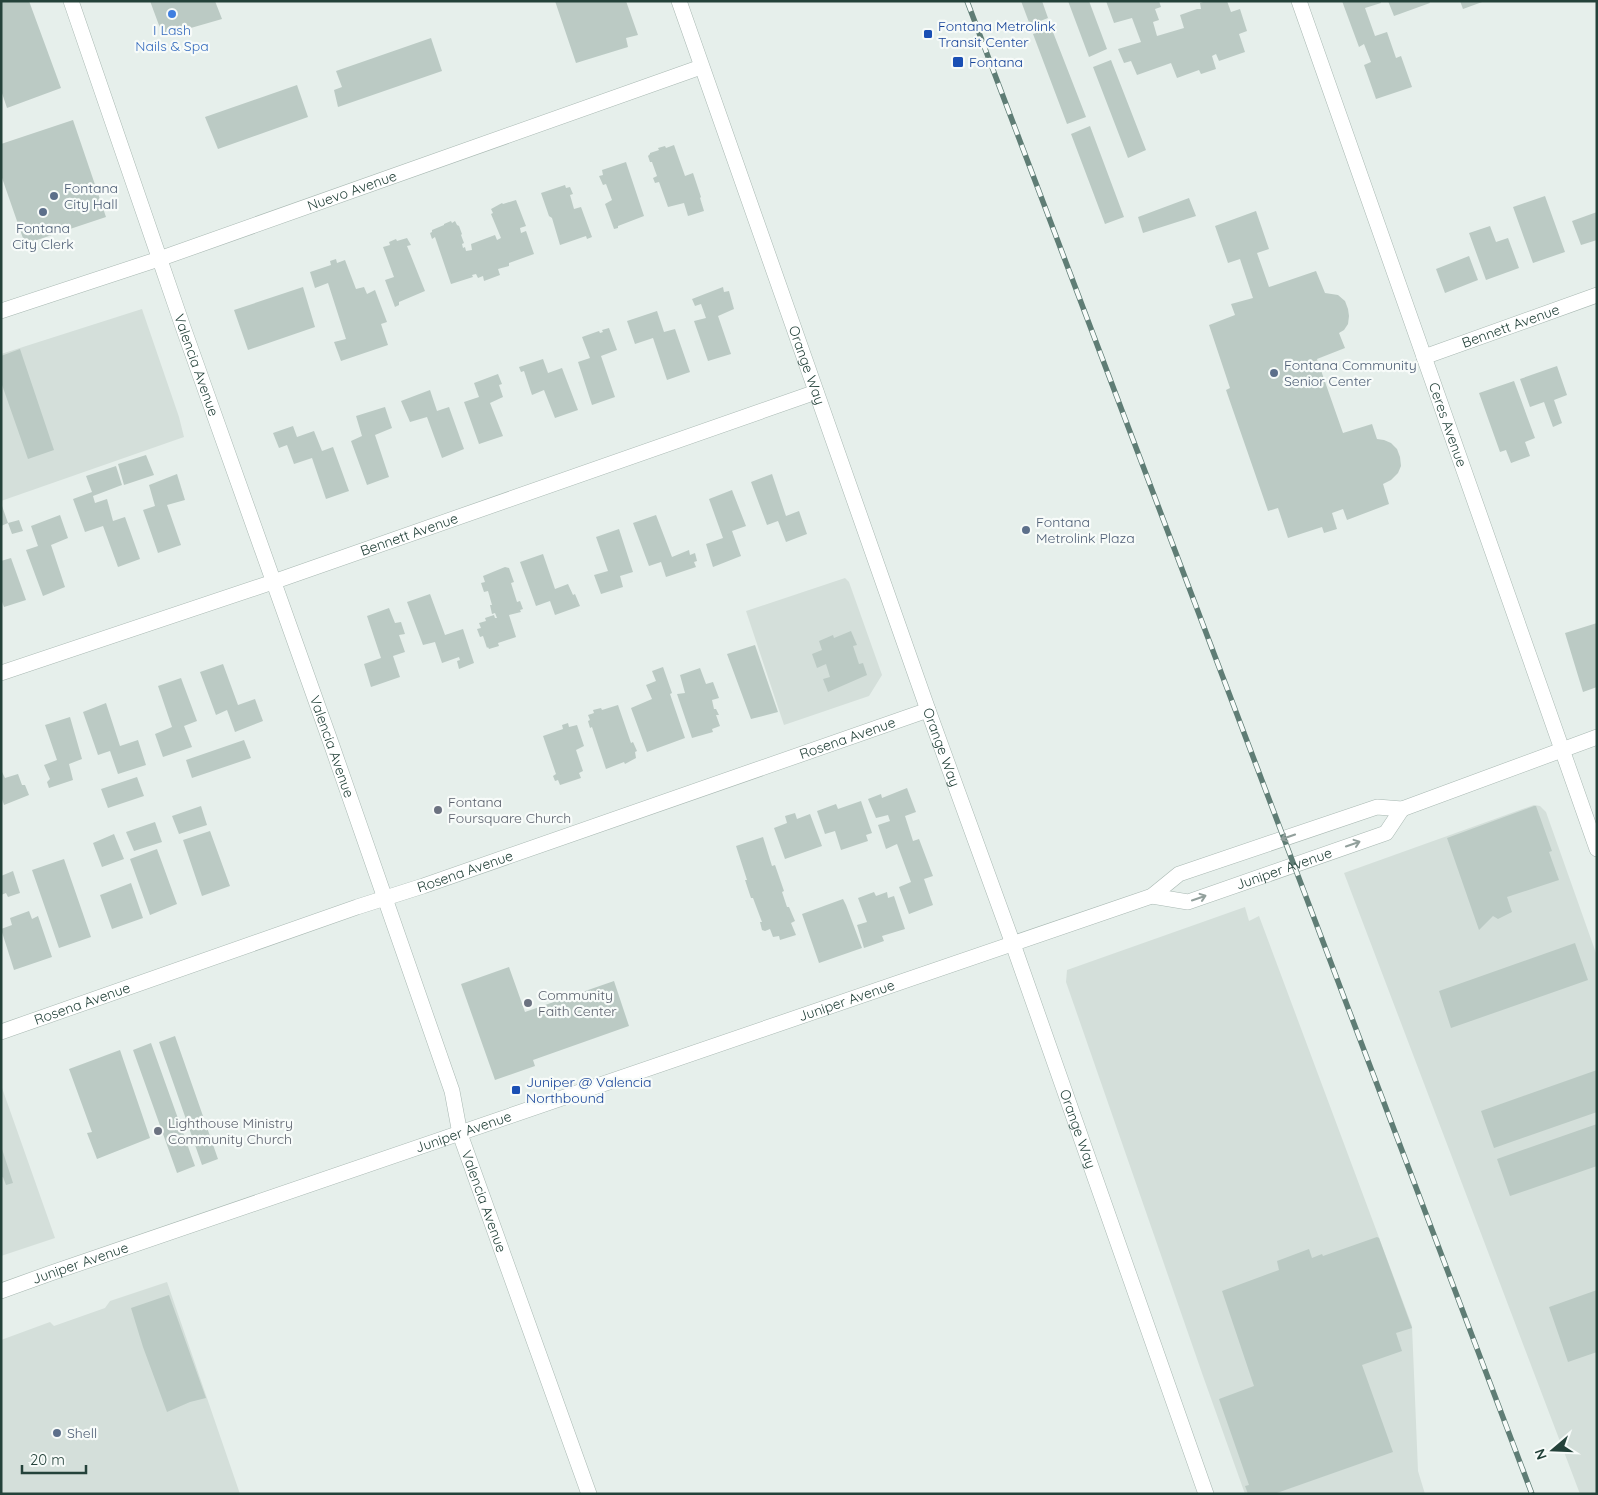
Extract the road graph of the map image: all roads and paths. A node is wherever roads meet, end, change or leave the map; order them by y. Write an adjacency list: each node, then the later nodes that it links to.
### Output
1 (71, 1): 5 (street, Valencia Avenue)
2 (679, 1): 4 (street, Orange Way)
3 (1299, 1): 8 (street, Ceres Avenue)
4 (701, 67): 5 (street, Nuevo Avenue); 9 (street, Orange Way)
5 (159, 259): 7 (street, Nuevo Avenue); 10 (street, Valencia Avenue)
6 (1597, 295): 8 (street, Bennett Avenue)
7 (1, 311)
8 (1424, 357): 14 (street, Ceres Avenue)
9 (816, 392): 10 (street, Bennett Avenue); 12 (street, Orange Way)
10 (273, 582): 11 (street, Bennett Avenue); 18 (street, Valencia Avenue)
11 (1, 672)
12 (928, 710): 18 (street, Rosena Avenue); 19 (street, Orange Way)
13 (1597, 737): 14 (street, Juniper Avenue)
14 (1563, 750): 15 (street, Juniper Avenue); 16 (street, Ceres Avenue)
15 (1402, 809): 17 (street, Juniper Avenue, one-way to 17); 17 (street, Juniper Avenue, one-way to 15)
16 (1597, 849)
17 (1152, 896): 19 (street, Juniper Avenue)
18 (385, 898): 20 (street, Rosena Avenue); 21 (street, Valencia Avenue)
19 (1013, 944): 21 (street, Juniper Avenue); 24 (street, Orange Way)
20 (1, 1032)
21 (460, 1134): 22 (street, Juniper Avenue); 23 (street, Valencia Avenue)
22 (1, 1291)
23 (589, 1494)
24 (1206, 1494)

